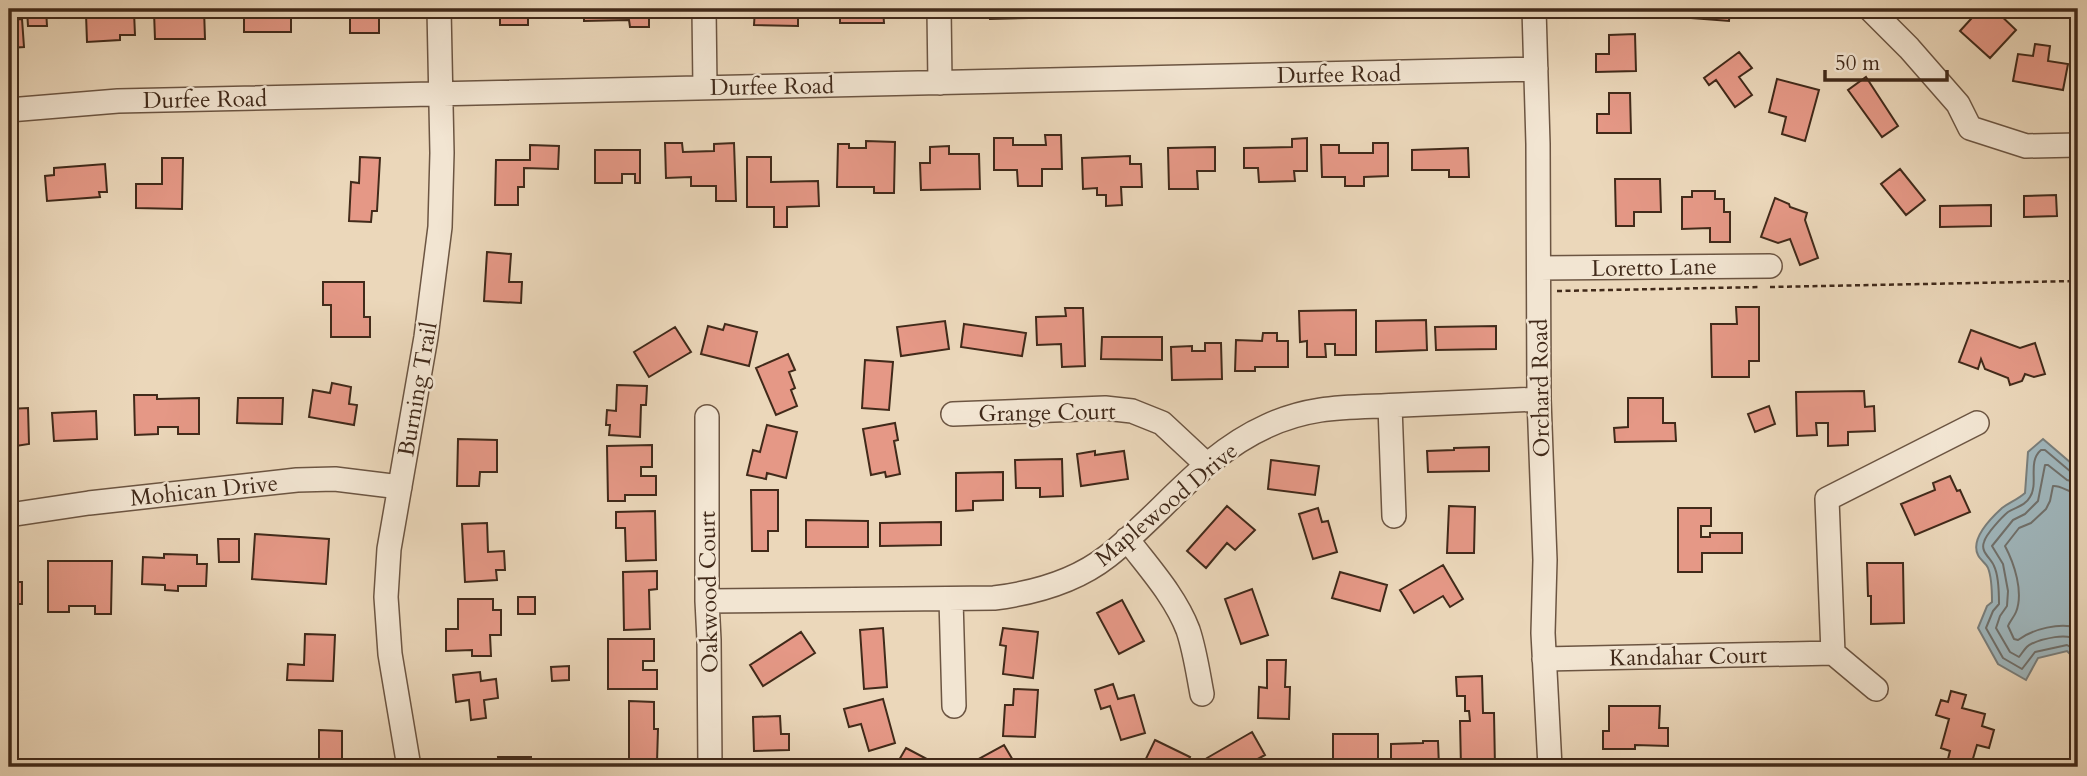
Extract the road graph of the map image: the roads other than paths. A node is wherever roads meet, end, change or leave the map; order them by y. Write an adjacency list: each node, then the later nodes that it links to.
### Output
1 (439, 9): 9 (street, Burning Trail)
2 (704, 9): 8 (street)
3 (939, 9): 7 (street)
4 (1534, 9): 6 (street, Orchard Road)
5 (1870, 9): 11 (street)
6 (1536, 69): 7 (street, Durfee Road); 13 (street, Orchard Road)
7 (940, 83): 8 (street, Durfee Road)
8 (705, 88): 9 (street, Durfee Road)
9 (441, 94): 10 (street, Durfee Road); 20 (street, Burning Trail)
10 (9, 110)
11 (2078, 145)
12 (1770, 266): 13 (street, Loretto Lane)
13 (1539, 268): 14 (street, Orchard Road)
14 (1539, 399): 15 (street, Maplewood Drive); 27 (street, Orchard Road)
15 (1390, 406): 19 (street, Maplewood Drive); 22 (street)
16 (953, 414): 19 (street, Grange Court)
17 (707, 417): 25 (street, Oakwood Court)
18 (1977, 423): 26 (street)
19 (1206, 464): 23 (street, Maplewood Drive)
20 (400, 486): 21 (street, Mohican Drive); 31 (street, Burning Trail)
21 (9, 515)
22 (1394, 516)
23 (1127, 539): 24 (street, Maplewood Drive); 29 (street)
24 (951, 599): 25 (street, Maplewood Drive); 30 (street)
25 (707, 601): 32 (street, Oakwood Court)
26 (1833, 653): 27 (street, Kandahar Court); 28 (street)
27 (1545, 659): 33 (street, Orchard Road)
28 (1876, 689)
29 (1202, 694)
30 (954, 706)
31 (409, 767)
32 (710, 767)
33 (1550, 767)

